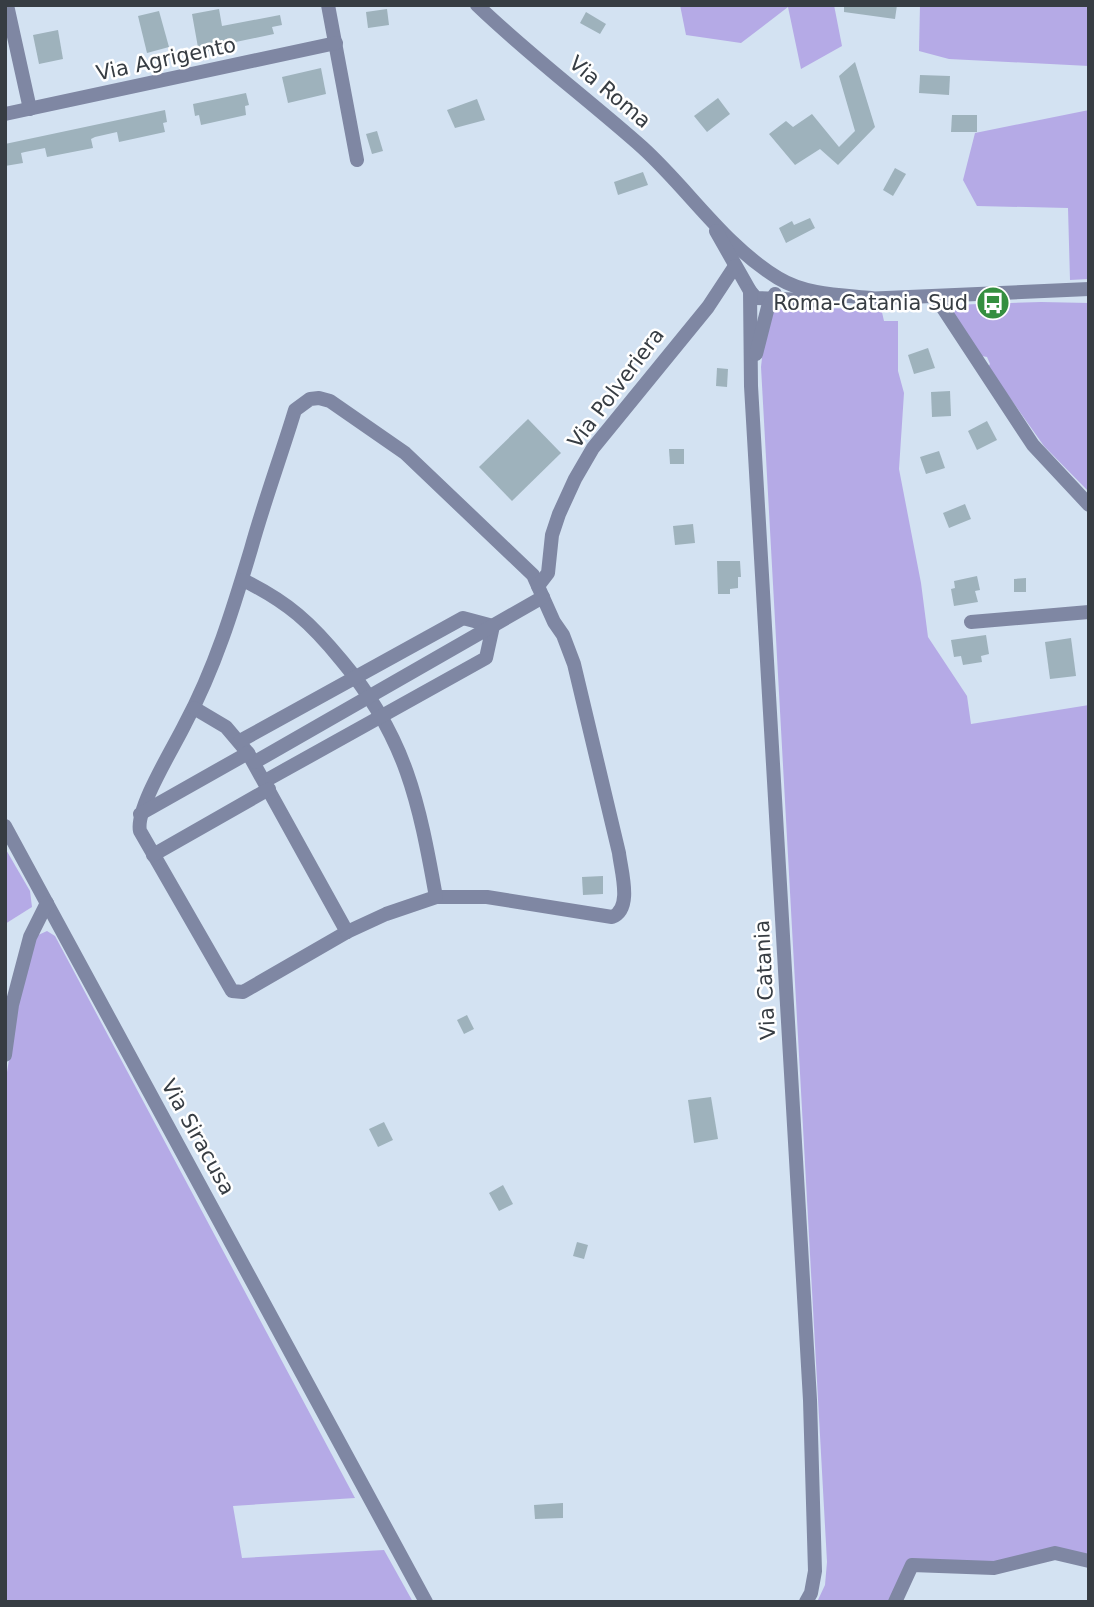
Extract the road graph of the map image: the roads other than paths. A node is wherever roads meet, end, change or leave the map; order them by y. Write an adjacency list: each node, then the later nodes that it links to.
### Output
1 (7, 5): 5 (street)
2 (328, 5): 4 (street)
3 (477, 5): 8 (street, Via Roma)
4 (336, 43): 5 (street, Via Agrigento); 7 (street)
5 (30, 109): 6 (street, Via Agrigento)
6 (5, 114)
7 (357, 160)
8 (709, 218): 9 (street); 10 (street)
9 (736, 266): 11 (street); 19 (street, Via Polveriera)
10 (774, 274): 11 (street); 14 (street); 15 (street)
11 (749, 289): 14 (street); 16 (street)
12 (1089, 289): 13 (street)
13 (935, 296): 15 (street); 17 (street)
14 (771, 298): 15 (street); 16 (street)
15 (872, 298)
16 (751, 386): 38 (street, Via Catania)
17 (1089, 505)
18 (243, 580): 19 (street); 23 (street); 25 (street)
19 (540, 592): 22 (street); 32 (street)
20 (1089, 612): 21 (street)
21 (971, 622)
22 (493, 626): 23 (street); 24 (street); 26 (street)
23 (357, 677): 24 (street); 27 (street)
24 (370, 695): 26 (street); 27 (street)
25 (194, 708): 27 (street); 29 (street)
26 (383, 715): 28 (street); 32 (street)
27 (248, 752): 28 (street); 29 (street)
28 (267, 785): 31 (street); 34 (street)
29 (140, 814): 31 (street)
30 (5, 826): 33 (street, Via Siracusa)
31 (153, 855): 34 (street)
32 (436, 897): 34 (street)
33 (47, 902): 35 (street); 37 (street, Via Siracusa)
34 (346, 932)
35 (5, 1055)
36 (1089, 1561): 39 (street)
37 (426, 1602)
38 (806, 1602)
39 (895, 1602)

